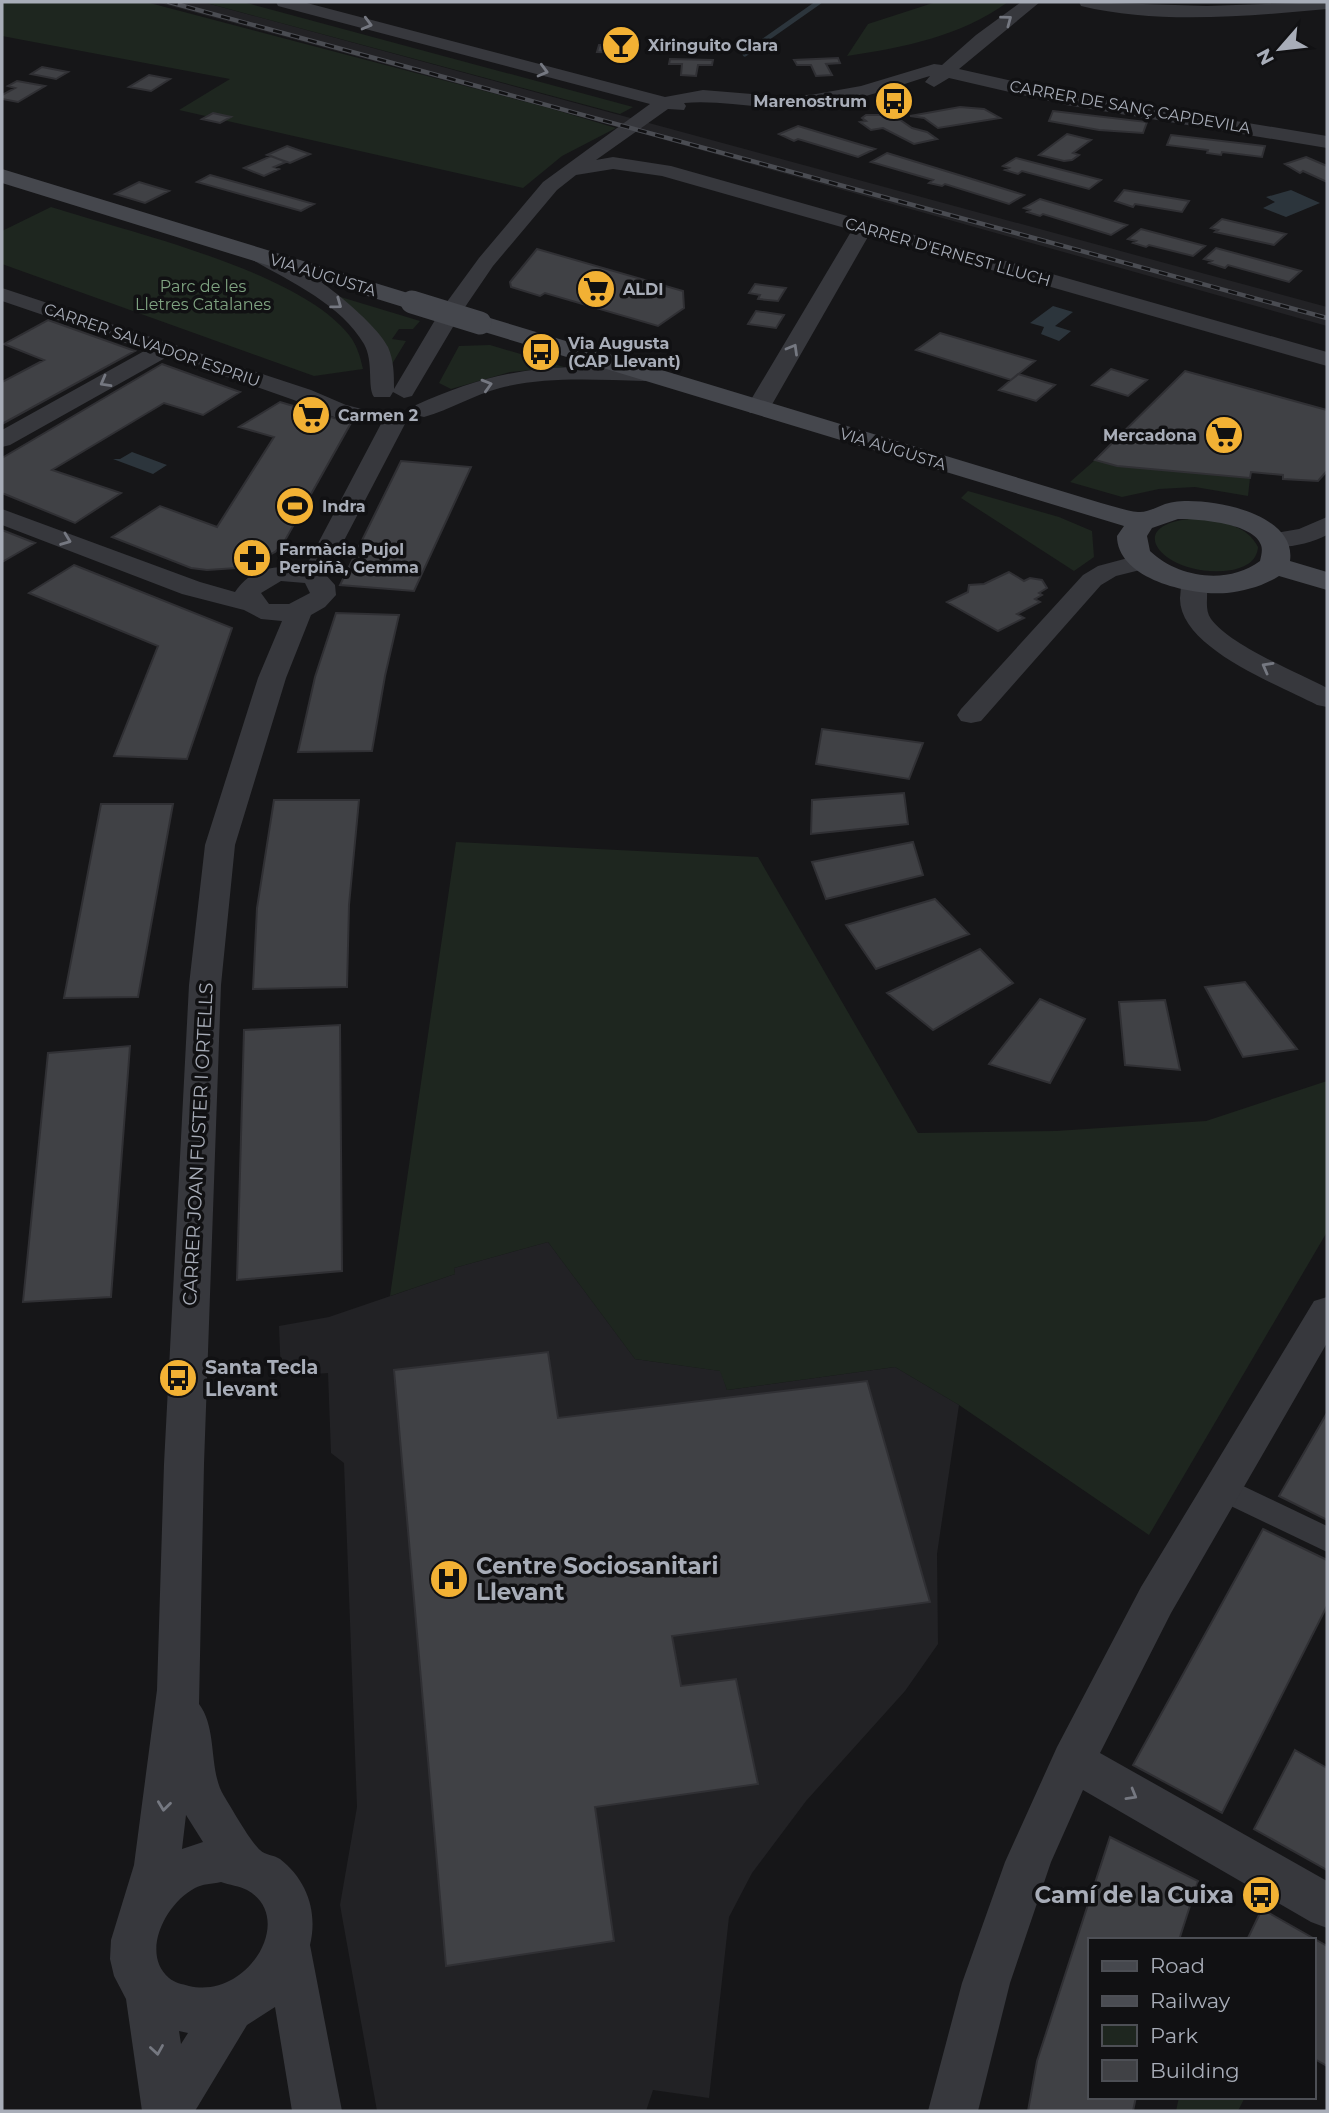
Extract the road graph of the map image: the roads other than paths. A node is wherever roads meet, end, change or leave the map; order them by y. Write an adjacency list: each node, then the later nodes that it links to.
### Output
1 (285, 2): 9 (street, one-way to 9)
2 (1032, 2): 5 (street, one-way to 2)
3 (1087, 2): 4 (street)
4 (1327, 4)
5 (941, 70): 6 (street); 8 (street); 12 (street, CARRER DE SANÇ CAPDEVILA)
6 (873, 88): 7 (street); 8 (street)
7 (724, 98): 9 (street); 10 (street)
8 (897, 99): 10 (street)
9 (663, 104): 10 (street); 11 (street)
10 (696, 110)
11 (615, 136): 13 (street); 14 (street)
12 (1327, 142)
13 (629, 164): 14 (street, CARRER D'ERNEST LLUCH); 16 (street, CARRER D'ERNEST LLUCH)
14 (567, 171): 22 (street)
15 (2, 176): 17 (main road, VIA AUGUSTA)
16 (863, 228): 20 (street, CARRER D'ERNEST LLUCH); 23 (street, one-way to 16)
17 (258, 255): 21 (main road, VIA AUGUSTA, bridge); 22 (street, one-way to 22)
18 (2, 294): 19 (street, CARRER SALVADOR ESPRIU)
19 (164, 349): 22 (street, CARRER SALVADOR ESPRIU); 26 (street, one-way to 26)
20 (1327, 359)
21 (645, 374): 23 (main road, VIA AUGUSTA); 24 (street, VIA AUGUSTA, one-way to 21)
22 (378, 400): 24 (street); 25 (street, CARRER SALVADOR ESPRIU)
23 (758, 408): 28 (main road, VIA AUGUSTA)
24 (424, 410): 25 (street, VIA AUGUSTA)
25 (394, 422): 32 (street)
26 (2, 440)
27 (2, 516): 35 (street, one-way to 35)
28 (1142, 522): 30 (main road); 31 (main road)
29 (1327, 525): 30 (street)
30 (1273, 552): 33 (main road); 34 (main road)
31 (1143, 562): 34 (main road); 38 (street)
32 (313, 576): 35 (street); 36 (street)
33 (1327, 581)
34 (1194, 583): 37 (street, one-way to 34)
35 (251, 603): 36 (street)
36 (299, 611): 42 (street, CARRER JOAN FUSTER I ORTELLS)
37 (1327, 699)
38 (971, 715)
39 (1327, 1311): 40 (street)
40 (1222, 1488): 41 (street); 43 (street)
41 (1327, 1540)
42 (179, 1690): 44 (street, CARRER JOAN FUSTER I ORTELLS); 46 (street, CARRER JOAN FUSTER I ORTELLS, one-way to 46)
43 (1073, 1761): 45 (street, one-way to 45); 53 (street)
44 (243, 1863): 46 (street); 47 (street)
45 (1327, 1906)
46 (143, 1909): 48 (street)
47 (289, 1950): 49 (street); 50 (street)
48 (148, 1989): 49 (street); 51 (street, one-way to 51)
49 (244, 2000): 50 (street); 51 (street)
50 (309, 2062): 52 (street)
51 (167, 2111)
52 (317, 2111)
53 (953, 2111)

